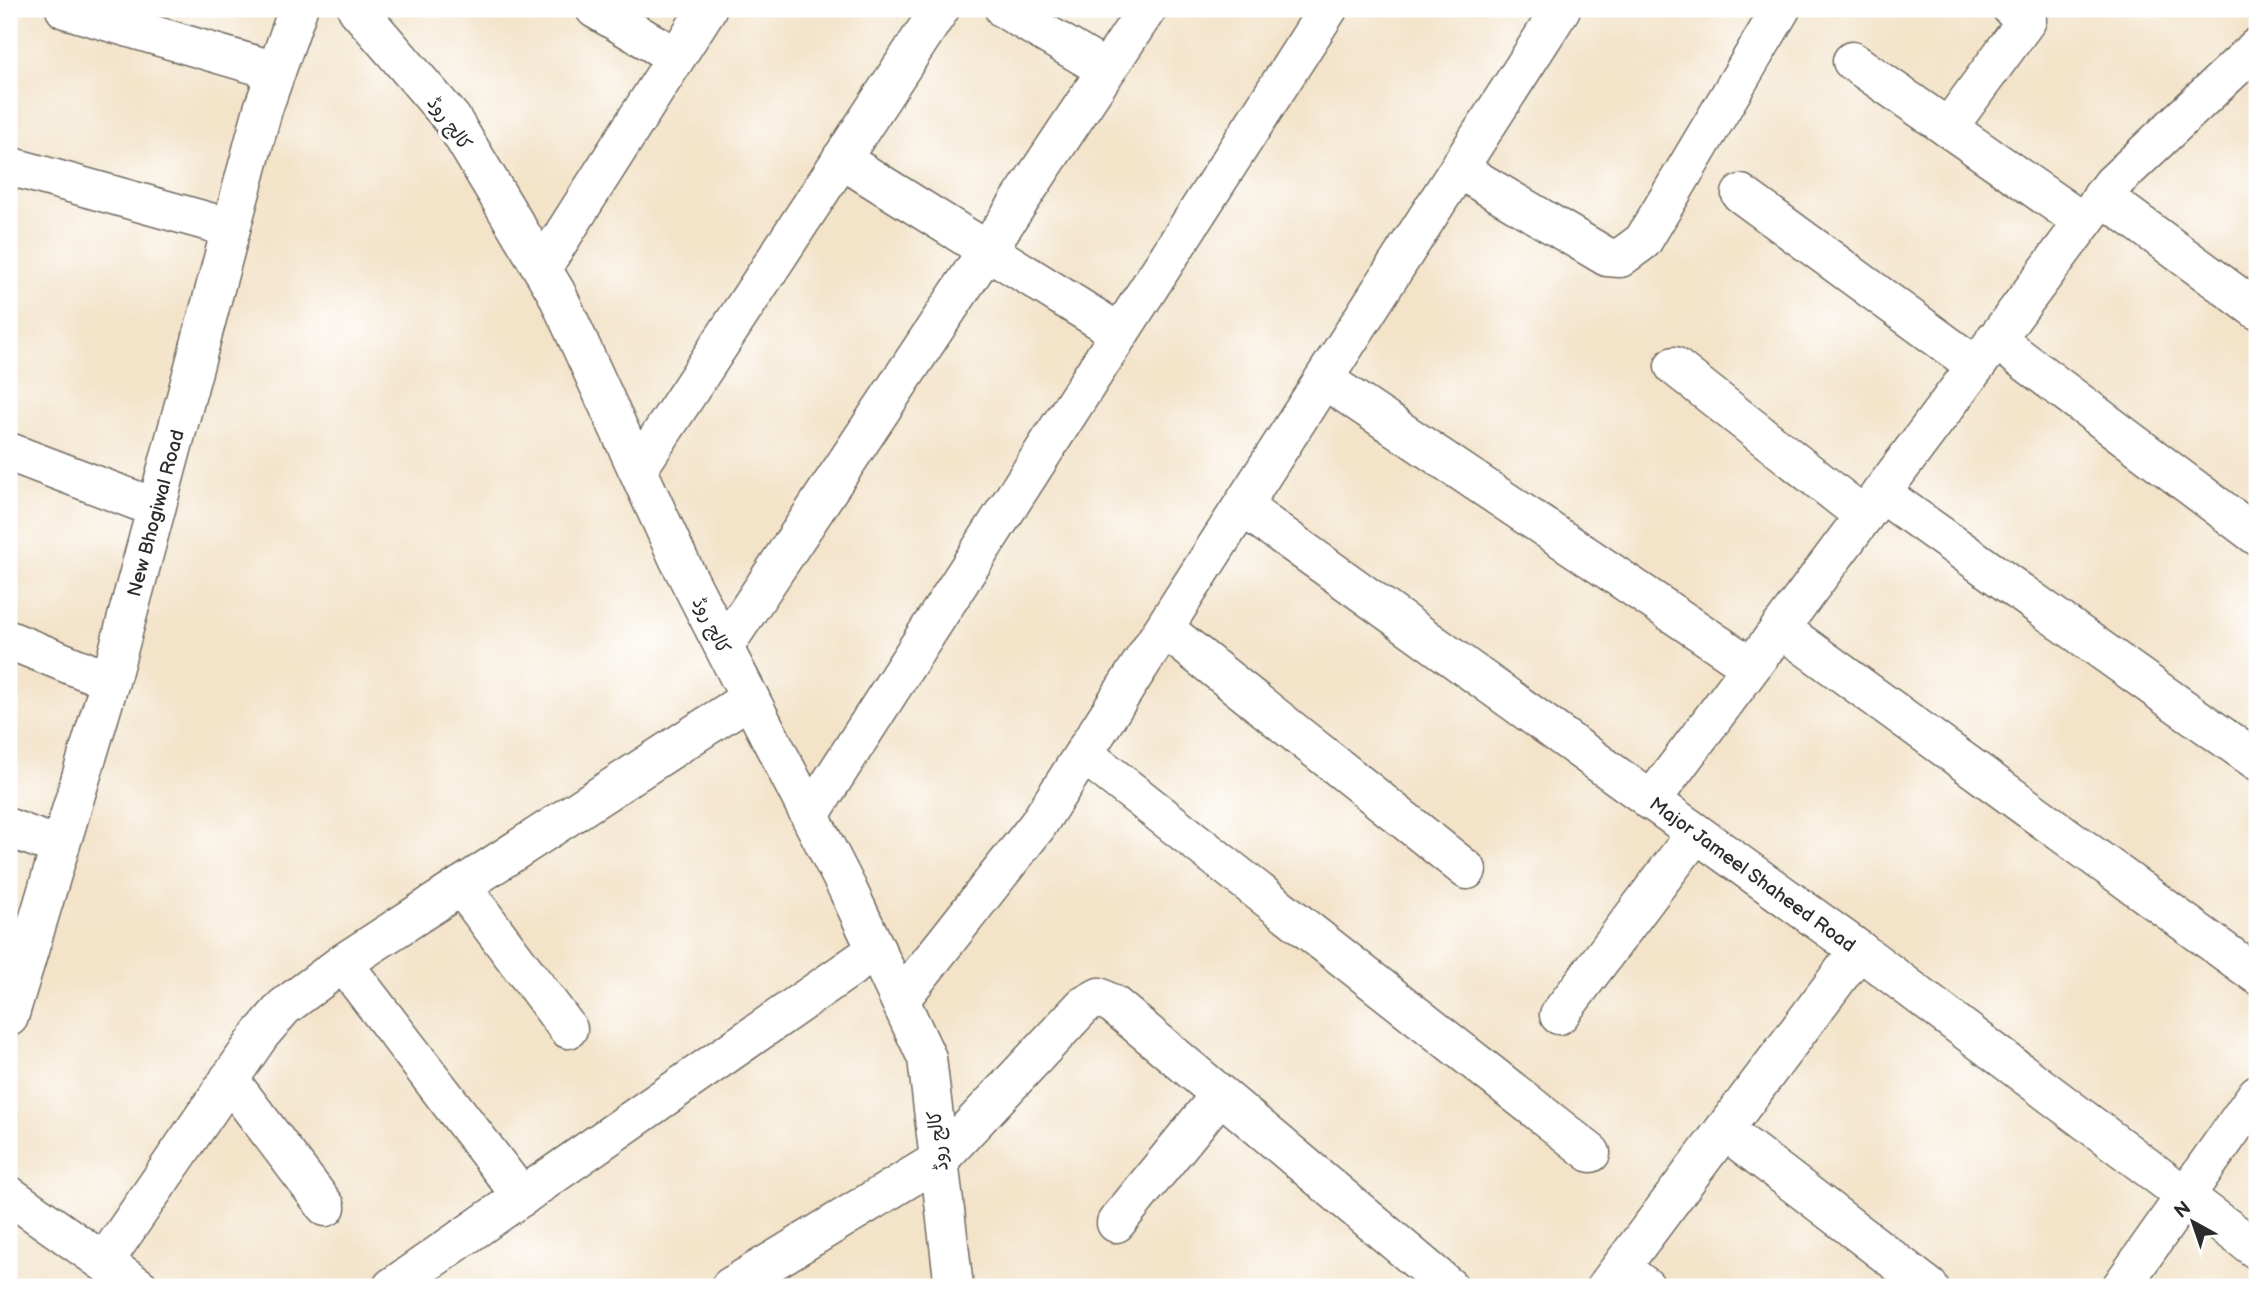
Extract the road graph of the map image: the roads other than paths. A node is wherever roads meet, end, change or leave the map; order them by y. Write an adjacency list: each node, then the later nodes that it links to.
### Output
1 (65, 9): 17 (street)
2 (298, 9): 17 (street, New Bhogiwal Road)
3 (357, 9): 26 (street, کالج روڈ)
4 (595, 9): 14 (street)
5 (707, 9): 14 (street)
6 (940, 9): 19 (street)
7 (1004, 9): 16 (street)
8 (1147, 9): 16 (street)
9 (1328, 9): 28 (street)
10 (1561, 9): 21 (street)
11 (1781, 9): 21 (street)
12 (2023, 12): 18 (street)
13 (2257, 47): 23 (street)
14 (676, 57): 26 (street)
15 (1852, 61): 18 (street)
16 (1105, 69): 25 (street)
17 (276, 71): 24 (street, New Bhogiwal Road)
18 (1948, 128): 23 (street)
19 (841, 159): 25 (street); 33 (street)
20 (9, 166): 24 (street)
21 (1460, 170): 31 (street)
22 (1741, 194): 29 (street)
23 (2093, 209): 27 (street); 29 (street)
24 (231, 228): 36 (street, New Bhogiwal Road)
25 (986, 250): 28 (street); 41 (street)
26 (542, 268): 33 (street, کالج روڈ)
27 (2257, 310)
28 (1120, 333): 48 (street)
29 (1985, 353): 34 (street); 37 (street)
30 (1674, 366): 34 (street)
31 (1325, 380): 35 (street); 42 (street)
32 (9, 452): 36 (street)
33 (638, 470): 41 (street, کالج روڈ)
34 (1873, 504): 38 (street); 46 (street)
35 (1243, 507): 39 (street); 47 (street, Major Jameel Shaheed Road)
36 (156, 508): 43 (street, New Bhogiwal Road)
37 (2254, 526)
38 (1780, 628): 47 (street); 57 (street)
39 (1164, 629): 45 (street); 52 (street)
40 (9, 640): 43 (street)
41 (724, 647): 44 (street, کالج روڈ)
42 (1740, 659)
43 (110, 681): 51 (street, New Bhogiwal Road)
44 (750, 698): 48 (street, کالج روڈ); 53 (street)
45 (1084, 754): 58 (street); 66 (street)
46 (2257, 761)
47 (1651, 801): 50 (street, Major Jameel Shaheed Road)
48 (810, 815): 54 (street, کالج روڈ)
49 (9, 828): 51 (street)
50 (1696, 833): 55 (street, Major Jameel Shaheed Road); 59 (street)
51 (60, 847): 60 (street, New Bhogiwal Road)
52 (1466, 870)
53 (461, 886): 56 (street); 61 (street)
54 (876, 950): 58 (street, کالج روڈ); 69 (street)
55 (1859, 950): 65 (street); 70 (street, Major Jameel Shaheed Road)
56 (343, 963): 62 (street); 69 (street)
57 (2257, 975)
58 (900, 1000): 67 (street, کالج روڈ)
59 (1559, 1015)
60 (9, 1017)
61 (568, 1029)
62 (229, 1079): 71 (street); 74 (street)
63 (2257, 1094): 70 (street)
64 (1220, 1095): 67 (street); 72 (street); 80 (street)
65 (1724, 1130): 75 (street); 81 (street)
66 (1591, 1153)
67 (939, 1160): 78 (street); 79 (street, کالج روڈ)
68 (9, 1195): 74 (street)
69 (522, 1197): 77 (street)
70 (2183, 1197): 73 (street, Major Jameel Shaheed Road); 82 (street)
71 (326, 1207)
72 (1116, 1223)
73 (2257, 1250)
74 (104, 1262): 76 (street)
75 (1624, 1281)
76 (139, 1287)
77 (392, 1287)
78 (730, 1287)
79 (954, 1287)
80 (1449, 1287)
81 (1928, 1287)
82 (2121, 1287)

